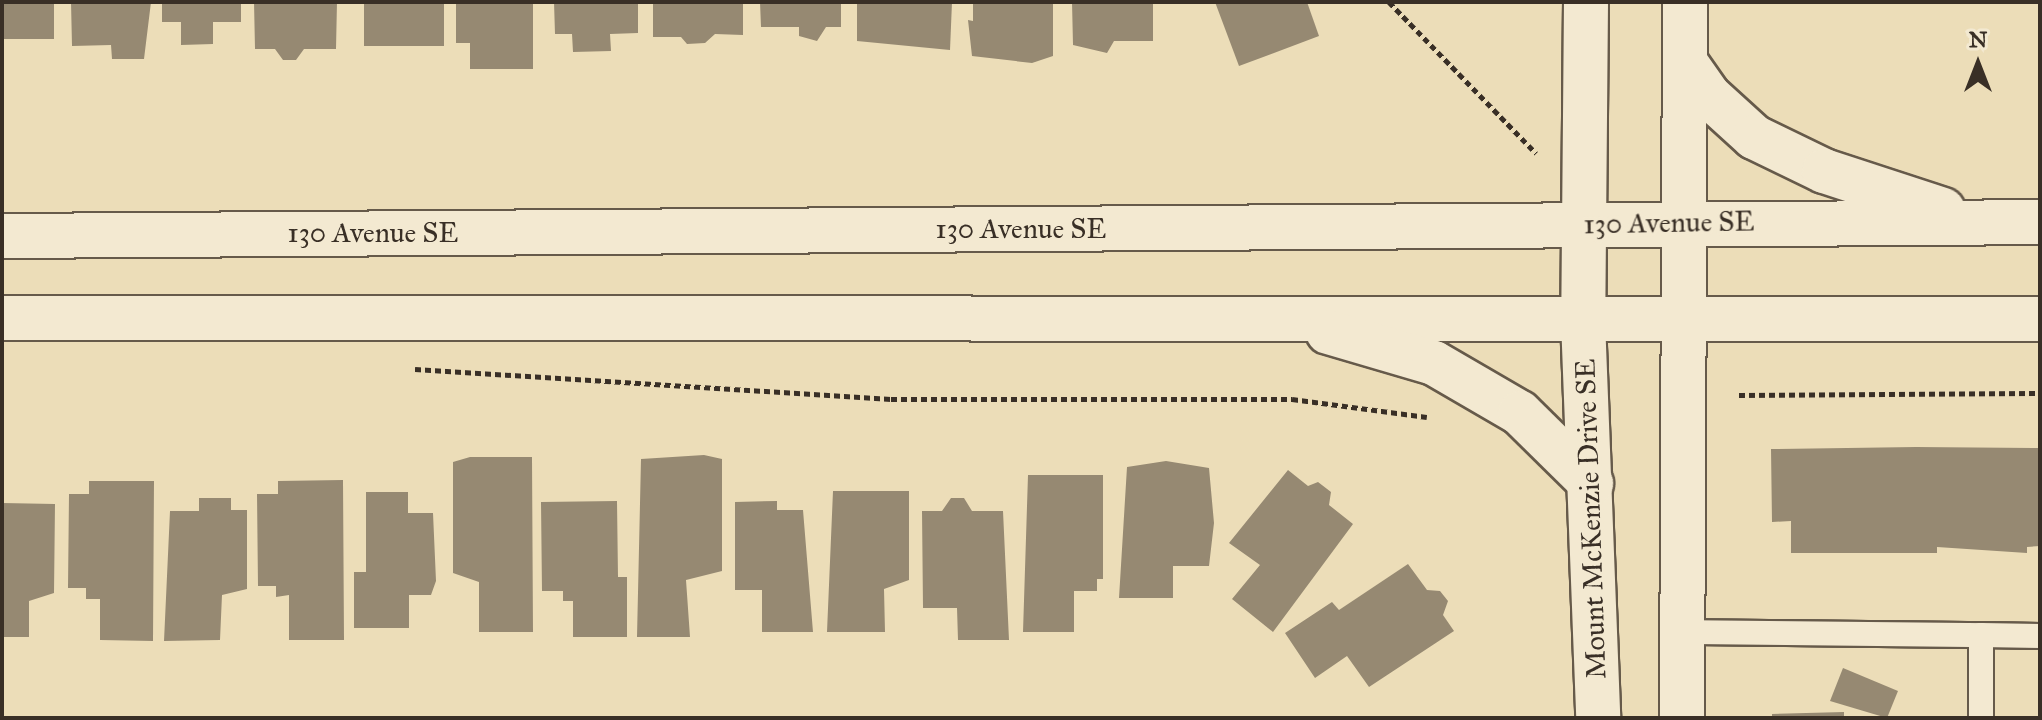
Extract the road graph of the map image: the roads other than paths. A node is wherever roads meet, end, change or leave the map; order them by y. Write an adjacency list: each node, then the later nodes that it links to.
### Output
1 (1586, 2): 7 (street, Mount McKenzie Drive SE)
2 (1685, 2): 3 (street)
3 (1685, 62): 4 (street); 5 (street)
4 (1684, 222): 5 (street, 130 Avenue SE); 7 (street, 130 Avenue SE); 13 (street)
5 (1981, 222): 6 (street, 130 Avenue SE)
6 (2040, 222)
7 (1581, 225): 8 (street, 130 Avenue SE); 12 (street, Mount McKenzie Drive SE)
8 (2, 236)
9 (1276, 317): 10 (street); 12 (street); 14 (street)
10 (2, 318)
11 (2040, 319): 13 (street)
12 (1583, 320): 13 (street); 14 (street, Mount McKenzie Drive SE)
13 (1683, 321): 15 (street)
14 (1591, 483): 18 (street, Mount McKenzie Drive SE)
15 (1682, 632): 16 (lane); 19 (street)
16 (1981, 635): 17 (lane); 20 (lane)
17 (2040, 636)
18 (1598, 718)
19 (1682, 718)
20 (1981, 718)

